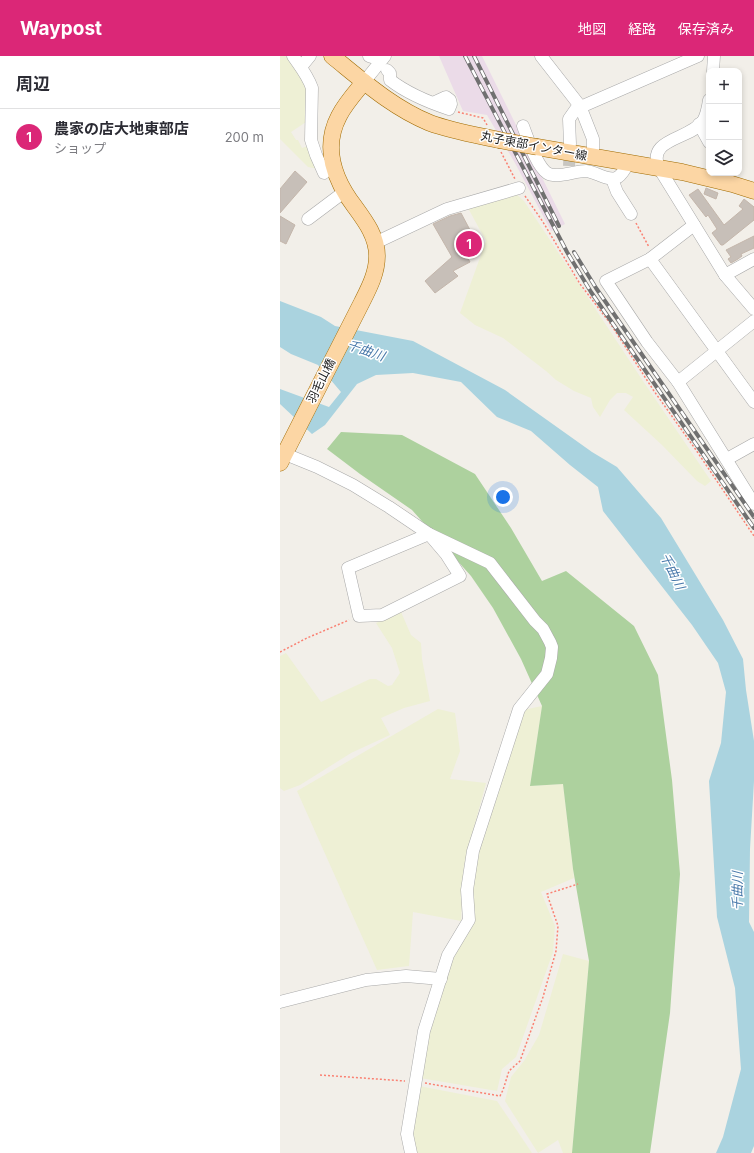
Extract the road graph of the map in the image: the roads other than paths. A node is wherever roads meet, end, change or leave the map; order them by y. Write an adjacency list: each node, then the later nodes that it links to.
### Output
1 (293, 56): 8 (street)
2 (310, 56): 8 (street)
3 (332, 56): 11 (main road, 丸子東部インター線)
4 (385, 56): 11 (street)
5 (698, 56): 13 (street)
6 (714, 56): 9 (street)
7 (546, 58): 13 (street)
8 (301, 67): 22 (street)
9 (713, 68)
10 (387, 70): 14 (street)
11 (364, 82): 19 (main road, 丸子東部インター線, bridge); 26 (main road, 羽毛山橋)
12 (708, 104): 15 (street)
13 (580, 106): 18 (street); 19 (street)
14 (448, 109)
15 (699, 124): 17 (street); 21 (street)
16 (523, 126): 23 (street)
17 (708, 140)
18 (570, 144)
19 (593, 158): 20 (main road, 丸子東部インター線)
20 (628, 164): 21 (main road, 丸子東部インター線); 23 (street)
21 (659, 168): 25 (main road, 丸子東部インター線); 29 (street)
22 (324, 173)
23 (612, 179): 27 (street)
24 (519, 188): 30 (street)
25 (754, 191)
26 (344, 192): 28 (street); 30 (main road, 羽毛山橋)
27 (631, 214)
28 (308, 219)
29 (694, 225): 31 (street); 33 (street)
30 (375, 243): 40 (main road, 羽毛山橋)
31 (652, 257): 36 (street); 37 (street)
32 (752, 262): 33 (street)
33 (725, 275): 34 (street)
34 (754, 309)
35 (754, 321): 36 (street)
36 (717, 351): 37 (street); 38 (street)
37 (678, 382): 41 (street)
38 (754, 402)
39 (754, 444): 41 (street)
40 (282, 458): 43 (street)
41 (727, 460): 42 (street)
42 (754, 504)
43 (429, 534): 43 (street); 44 (street)
44 (441, 978): 45 (street); 46 (street)
45 (280, 1002)
46 (411, 1153)

